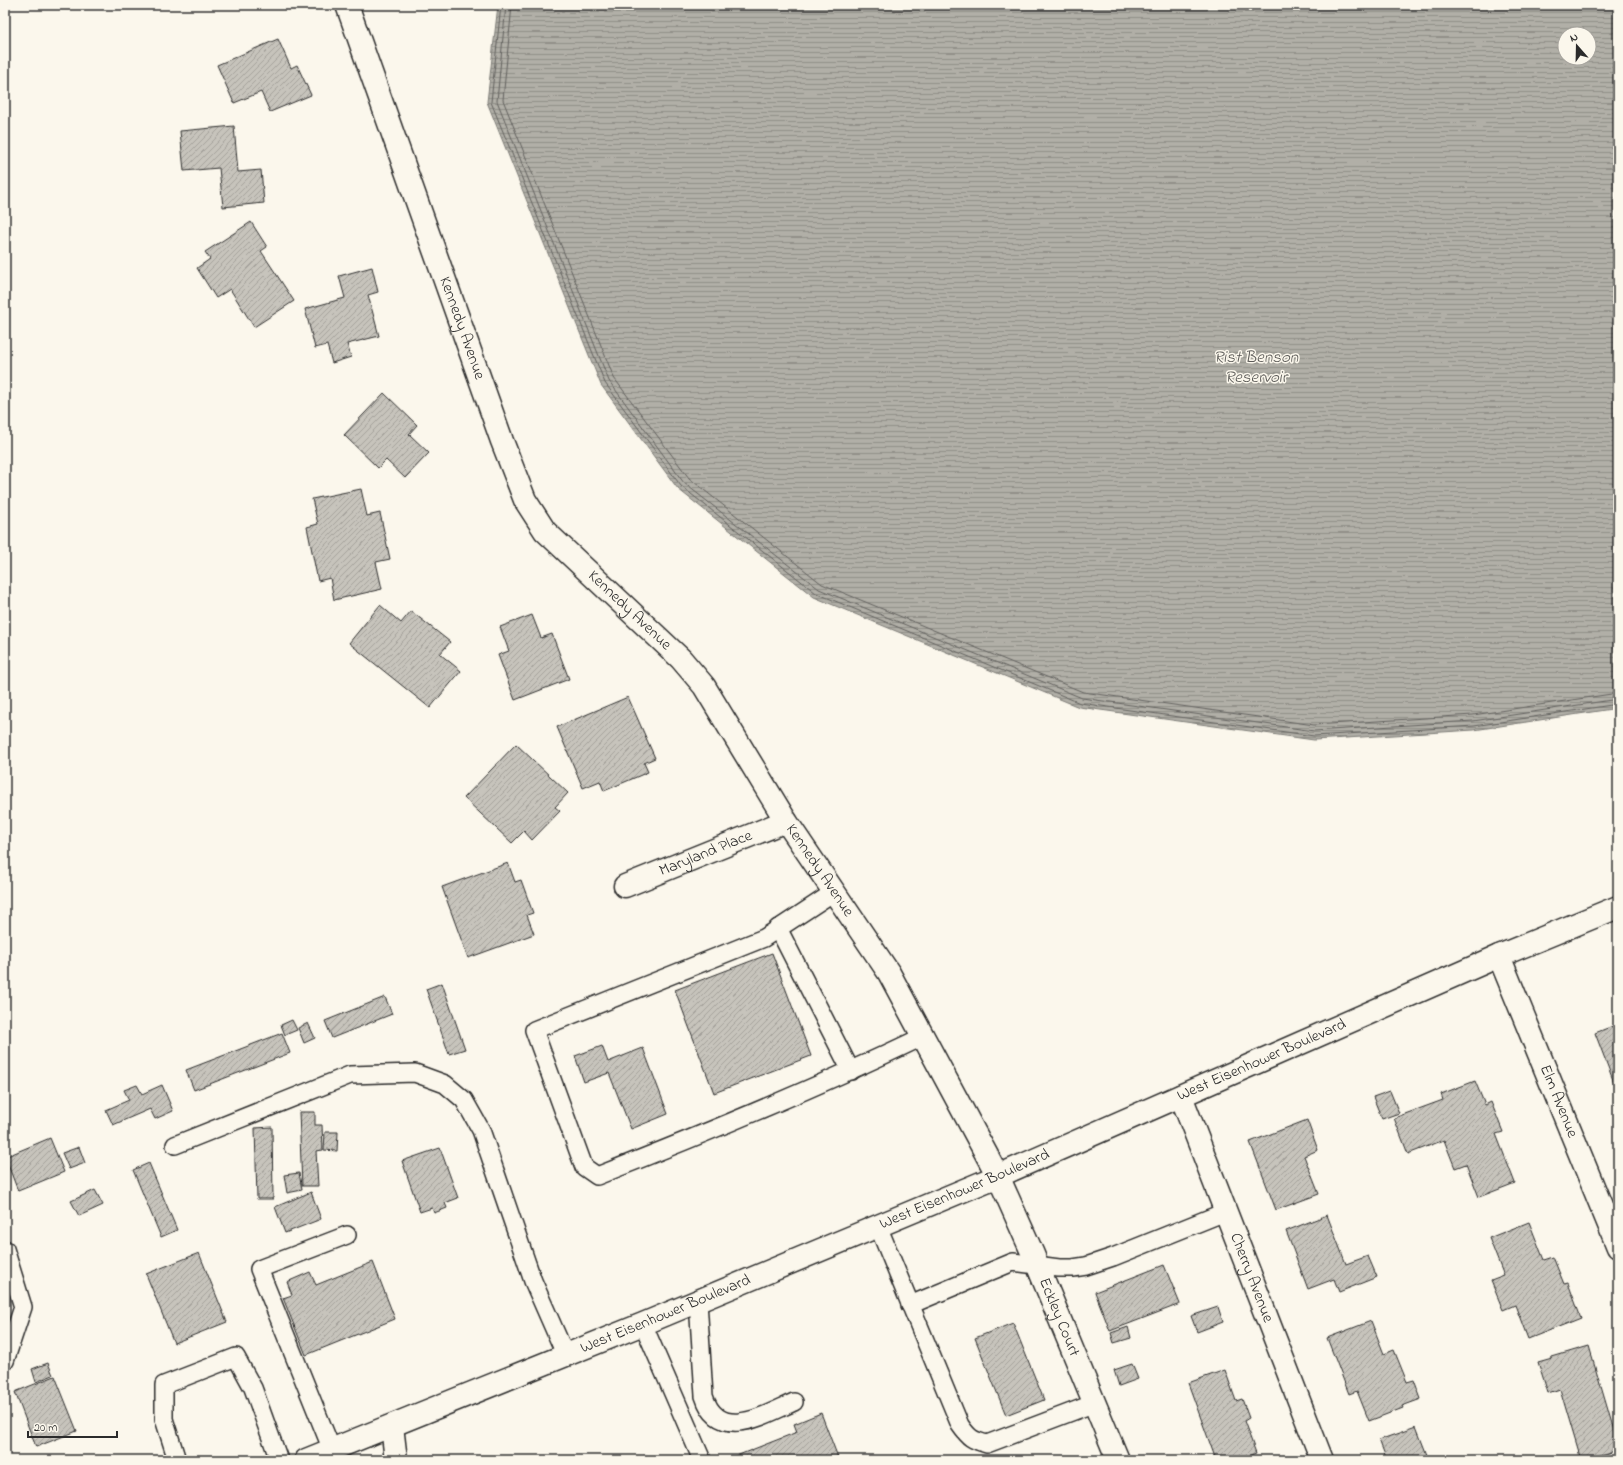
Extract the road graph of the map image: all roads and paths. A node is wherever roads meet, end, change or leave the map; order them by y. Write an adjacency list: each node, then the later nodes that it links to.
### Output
1 (347, 5): 2 (main road, Kennedy Avenue)
2 (786, 821): 3 (main road, Maryland Place); 4 (main road, Kennedy Avenue)
3 (625, 886)
4 (834, 892): 6 (lane); 8 (main road, Kennedy Avenue)
5 (1618, 907): 7 (main road, West Eisenhower Boulevard)
6 (778, 928): 9 (lane); 9 (lane)
7 (1499, 956): 10 (main road, West Eisenhower Boulevard); 16 (main road, Elm Avenue)
8 (922, 1037): 9 (lane); 12 (main road, Kennedy Avenue)
9 (851, 1071)
10 (1181, 1096): 12 (main road, West Eisenhower Boulevard); 13 (main road, Cherry Avenue)
11 (174, 1145): 22 (lane)
12 (998, 1176): 14 (main road, West Eisenhower Boulevard); 18 (main road, Eckley Court)
13 (1225, 1212): 18 (lane); 34 (main road, Cherry Avenue)
14 (878, 1226): 19 (main road, West Eisenhower Boulevard); 20 (lane)
15 (347, 1235): 27 (lane)
16 (1618, 1247)
17 (5, 1249): 23 (lane)
18 (1038, 1265): 20 (lane); 25 (main road, Eckley Court)
19 (698, 1301): 21 (main road, West Eisenhower Boulevard); 24 (lane)
20 (910, 1305): 25 (lane)
21 (643, 1324): 22 (main road, West Eisenhower Boulevard); 32 (lane)
22 (566, 1356): 26 (main road, West Eisenhower Boulevard)
23 (5, 1361)
24 (794, 1402)
25 (1095, 1403): 33 (main road, Eckley Court)
26 (392, 1426): 27 (main road, West Eisenhower Boulevard); 31 (main road)
27 (332, 1450): 30 (main road, West Eisenhower Boulevard)
28 (177, 1460): 29 (lane)
29 (279, 1460)
30 (306, 1460)
31 (396, 1460)
32 (702, 1460)
33 (1118, 1460)
34 (1322, 1460)

